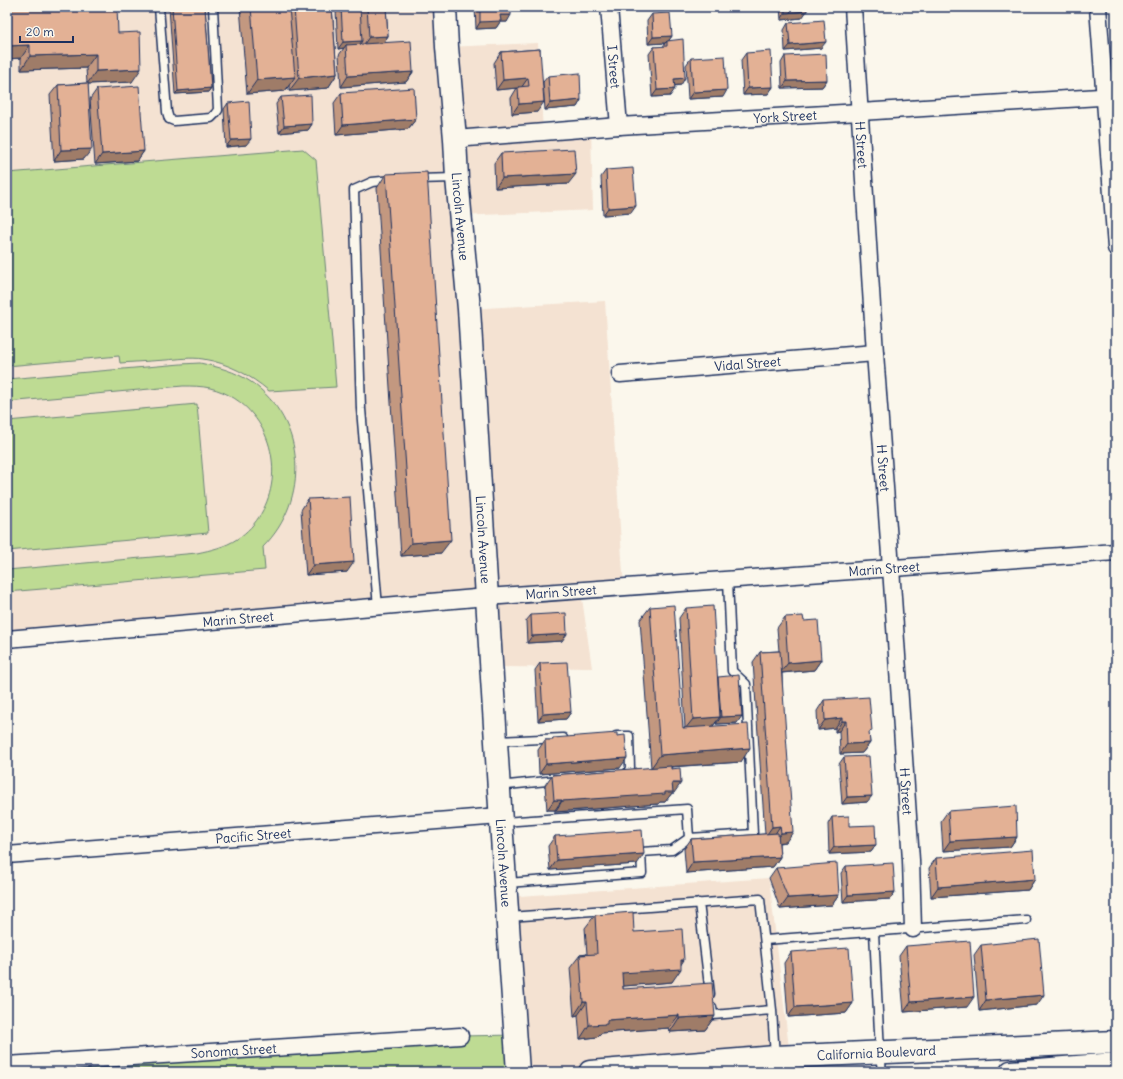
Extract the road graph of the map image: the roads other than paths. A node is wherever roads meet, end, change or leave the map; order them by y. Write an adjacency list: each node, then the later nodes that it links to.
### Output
1 (159, 7): 2 (lane)
2 (213, 7)
3 (445, 7): 10 (main road, Lincoln Avenue)
4 (610, 7): 9 (street, I Street)
5 (853, 7): 8 (street, H Street)
6 (1098, 7): 7 (street)
7 (1110, 97): 8 (street, York Street); 12 (street)
8 (860, 112): 9 (street, York Street); 13 (street, H Street)
9 (619, 126): 10 (street, York Street)
10 (455, 139): 11 (main road, Lincoln Avenue)
11 (457, 178): 18 (main road, Lincoln Avenue); 19 (lane)
12 (1116, 248)
13 (875, 353): 14 (street, Vidal Street); 16 (street, H Street)
14 (620, 374)
15 (1116, 552): 16 (street, Marin Street)
16 (891, 568): 17 (street, Marin Street); 34 (street, H Street)
17 (728, 580): 18 (street, Marin Street); 28 (lane)
18 (487, 597): 19 (street, Marin Street); 23 (main road, Lincoln Avenue)
19 (378, 607): 20 (street, Marin Street)
20 (7, 639)
21 (605, 736): 24 (lane)
22 (574, 738): 23 (lane)
23 (496, 741): 26 (main road, Lincoln Avenue)
24 (614, 775)
25 (562, 780): 26 (lane)
26 (498, 786): 27 (main road, Lincoln Avenue)
27 (500, 819): 28 (lane); 29 (street, Pacific Street); 30 (main road, Lincoln Avenue)
28 (690, 838): 30 (lane)
29 (7, 855)
30 (505, 883): 32 (main road, Lincoln Avenue)
31 (699, 903): 32 (lane); 36 (lane); 37 (lane)
32 (507, 917): 44 (main road, Lincoln Avenue)
33 (1026, 920): 34 (lane)
34 (912, 929): 35 (lane)
35 (874, 932): 36 (lane); 41 (lane)
36 (765, 940): 37 (lane)
37 (772, 1010): 40 (lane)
38 (460, 1036): 43 (street, Sonoma Street)
39 (1116, 1042): 41 (main road, California Boulevard)
40 (775, 1057): 41 (main road, California Boulevard); 45 (main road, California Boulevard)
41 (881, 1062)
42 (1116, 1064): 46 (main road)
43 (7, 1065)
44 (518, 1072)
45 (590, 1072)
46 (1011, 1072)

